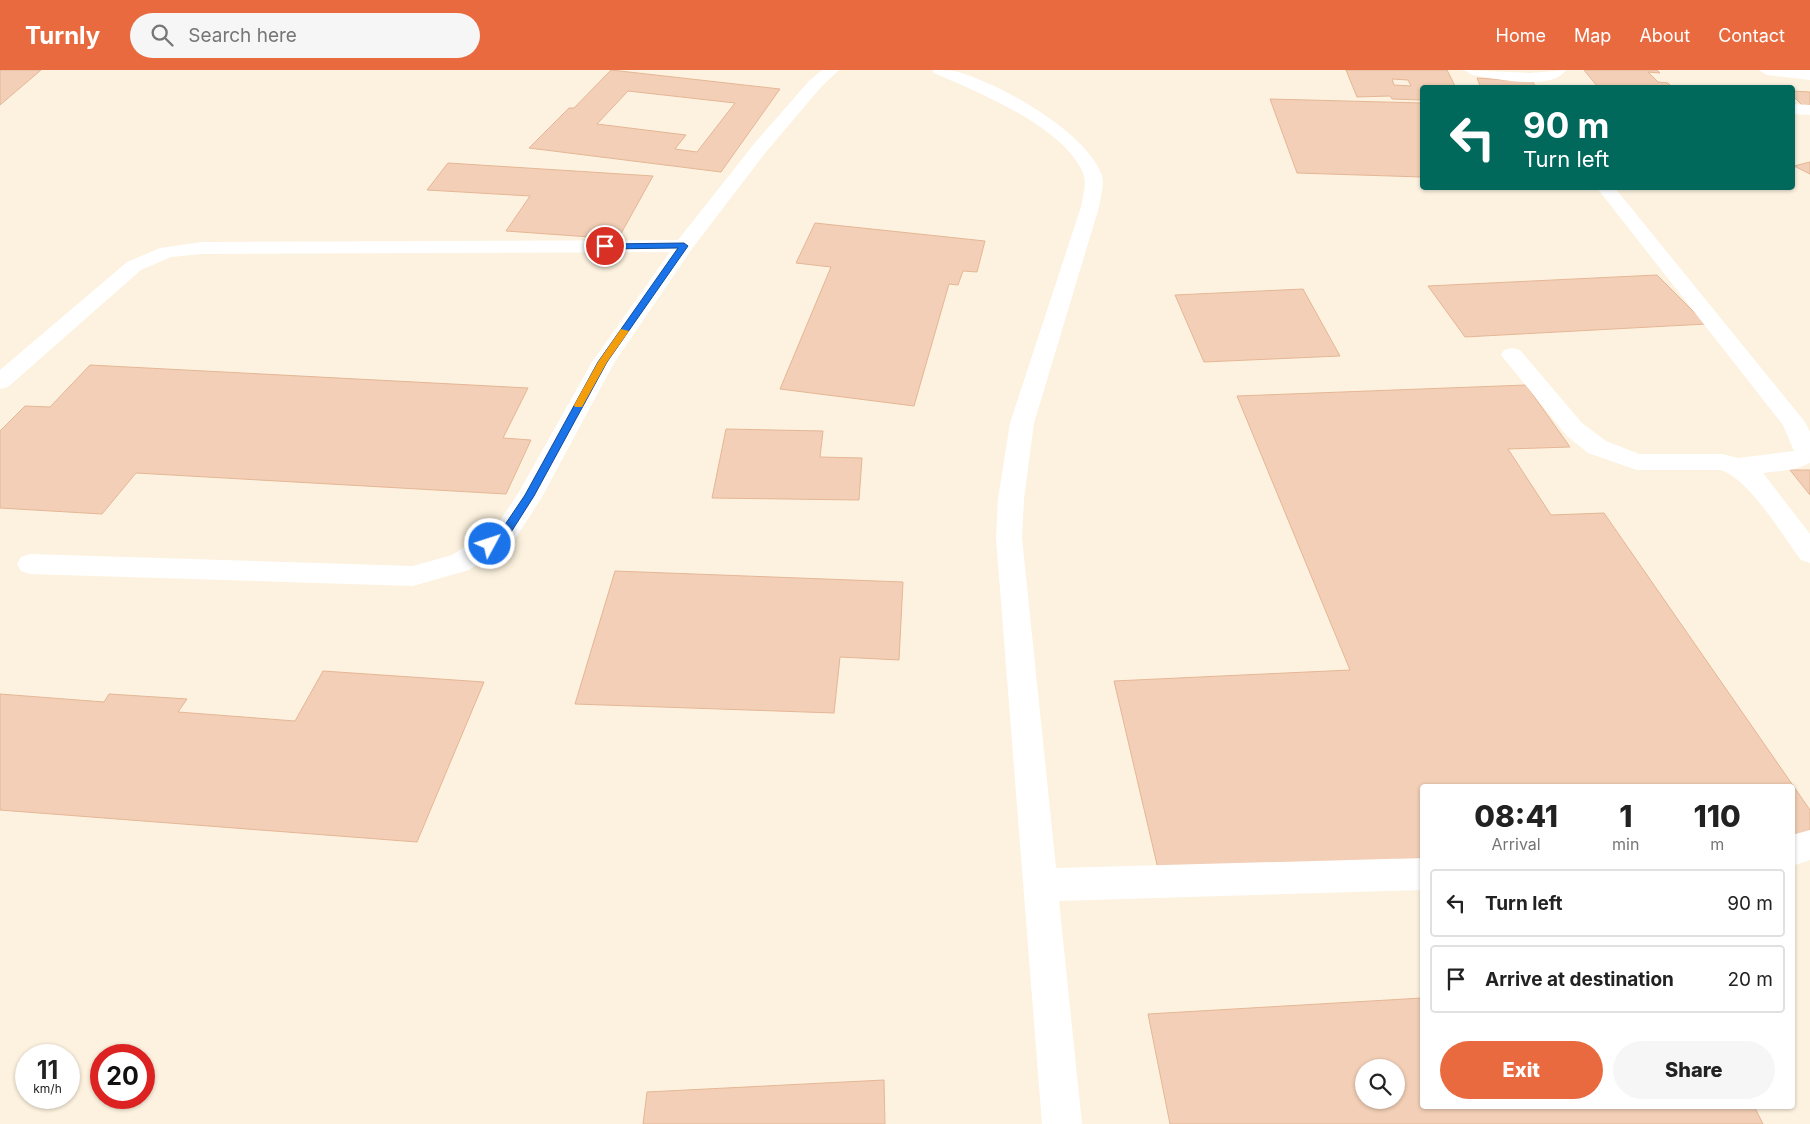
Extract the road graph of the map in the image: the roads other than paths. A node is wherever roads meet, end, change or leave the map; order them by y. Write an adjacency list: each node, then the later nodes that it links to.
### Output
1 (831, 70): 10 (street)
2 (1472, 70): 3 (street)
3 (1558, 70)
4 (1752, 70): 8 (street)
5 (1767, 70): 7 (street)
6 (958, 72): 19 (street)
7 (1810, 75)
8 (1770, 85)
9 (1608, 190): 13 (street)
10 (684, 246): 12 (street); 15 (street)
11 (1512, 355): 13 (street)
12 (0, 382)
13 (1738, 467): 14 (street)
14 (1810, 553)
15 (30, 564)
16 (1810, 845): 17 (street)
17 (1795, 850)
18 (1420, 874): 19 (street)
19 (1040, 885): 20 (street)
20 (1062, 1124)

